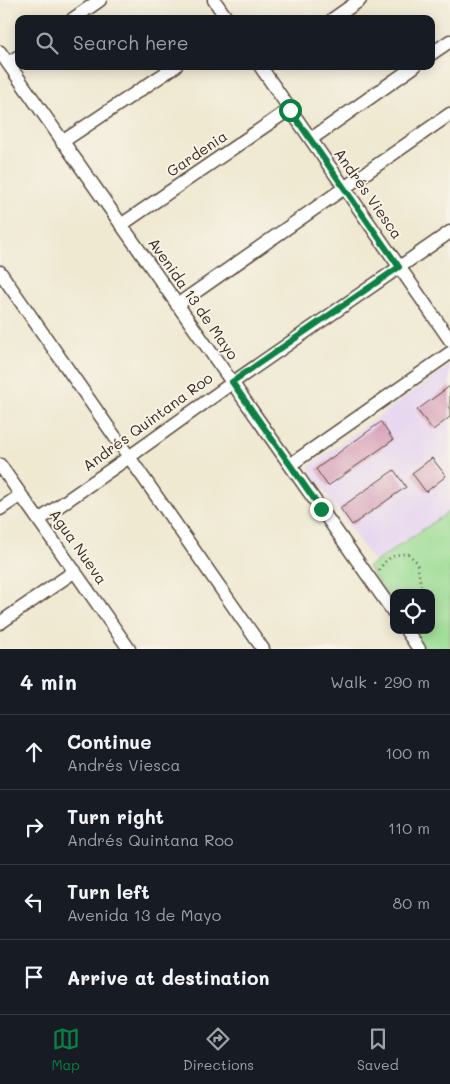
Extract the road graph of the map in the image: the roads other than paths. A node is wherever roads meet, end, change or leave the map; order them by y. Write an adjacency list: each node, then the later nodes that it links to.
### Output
1 (100, 0): 4 (street)
2 (214, 0): 5 (street)
3 (360, 0): 6 (street)
4 (79, 15)
5 (224, 15)
6 (339, 15)
7 (450, 41): 8 (street)
8 (435, 51)
9 (0, 52): 10 (street, Avenida 13 de Mayo)
10 (13, 60)
11 (19, 70): 18 (street, Avenida 13 de Mayo)
12 (170, 70): 18 (street)
13 (264, 70): 15 (street, Andrés Viesca)
14 (409, 70): 17 (street)
15 (290, 110): 17 (street, Andrés Viesca); 20 (street, Gardenia)
16 (450, 114): 19 (street)
17 (311, 140): 19 (street, Andrés Viesca)
18 (62, 142): 20 (street, Avenida 13 de Mayo)
19 (345, 189): 22 (street, Andrés Viesca); 24 (street)
20 (121, 225): 24 (street, Avenida 13 de Mayo)
21 (450, 232): 22 (street, Andrés Quintana Roo)
22 (399, 267): 25 (street, Andrés Viesca); 27 (street, Andrés Quintana Roo)
23 (0, 272): 28 (street)
24 (177, 305): 27 (street, Avenida 13 de Mayo)
25 (450, 340)
26 (450, 353): 30 (street)
27 (232, 382): 28 (street, Andrés Quintana Roo); 30 (street, Avenida 13 de Mayo)
28 (129, 457): 33 (street, Andrés Quintana Roo); 39 (street)
29 (0, 465): 31 (street, Agua Nueva)
30 (290, 465): 35 (street, Avenida 13 de Mayo)
31 (21, 495): 32 (street); 33 (street, Agua Nueva)
32 (0, 509)
33 (39, 520): 34 (street, Agua Nueva)
34 (75, 570): 36 (street); 38 (street, Agua Nueva)
35 (390, 607)
36 (0, 623)
37 (409, 634): 40 (street)
38 (129, 649)
39 (264, 649)
40 (419, 649)

